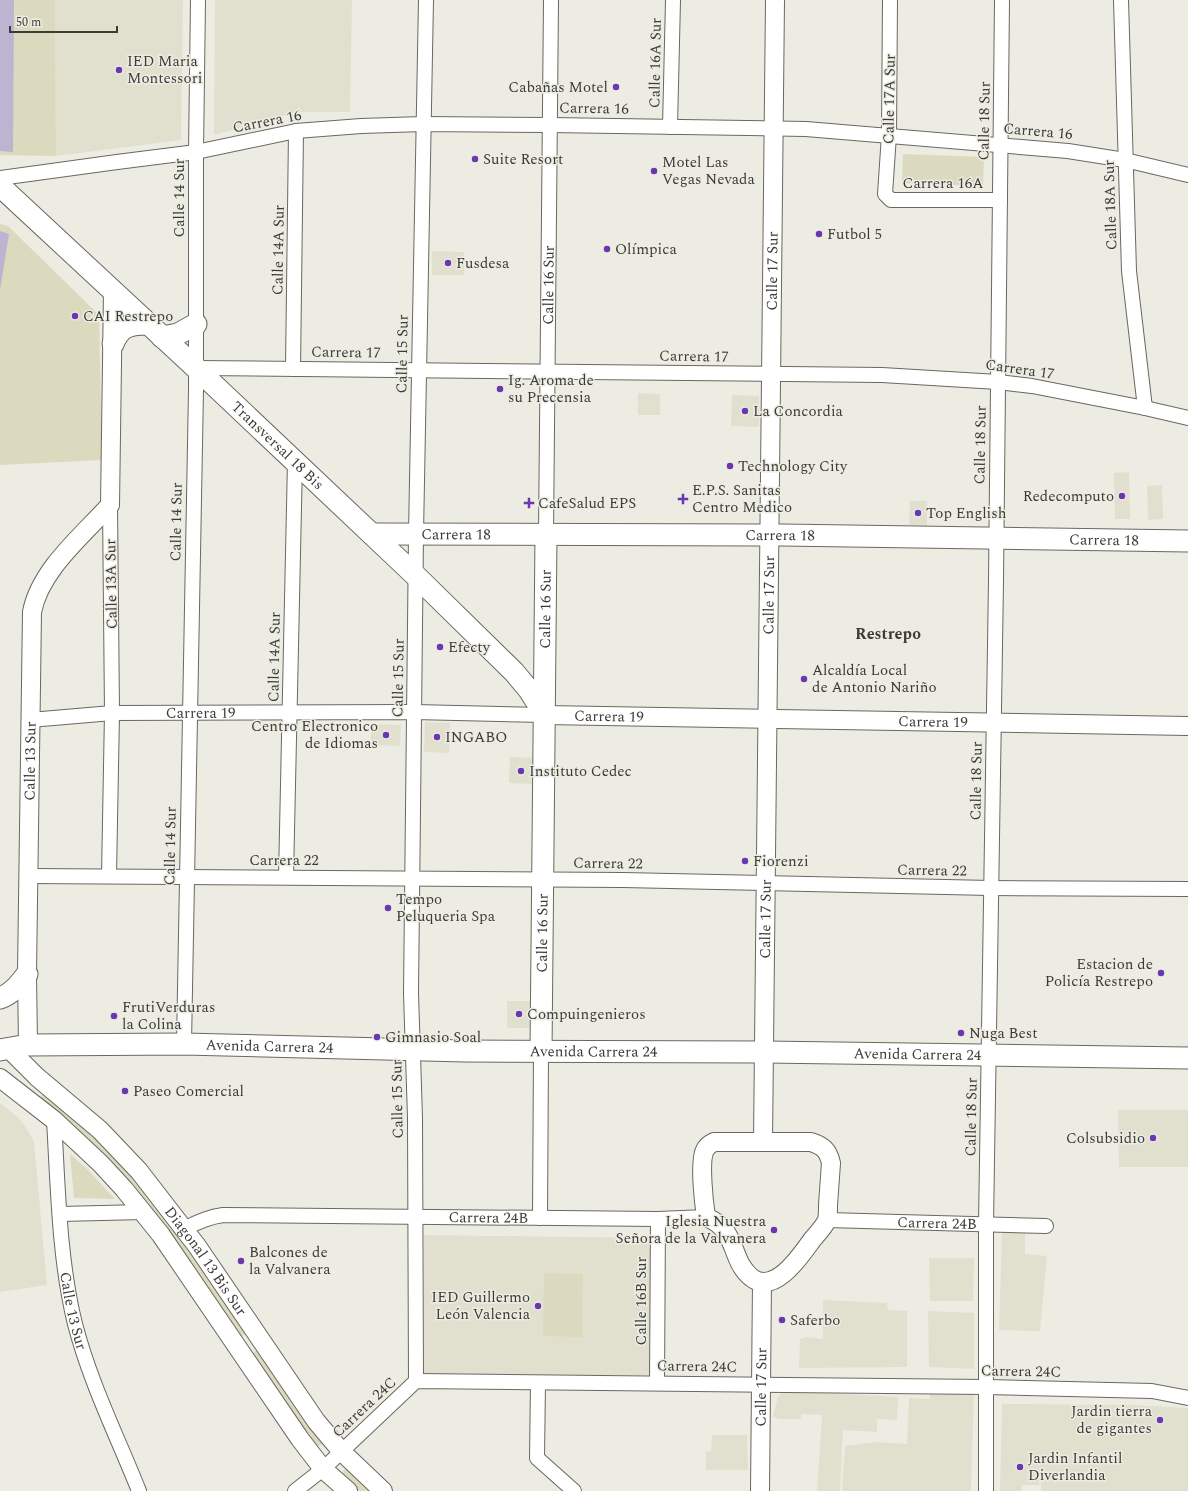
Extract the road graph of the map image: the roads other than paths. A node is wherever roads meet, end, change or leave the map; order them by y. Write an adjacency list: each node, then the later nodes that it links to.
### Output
1 (198, 0): 16 (street, Calle 14 Sur)
2 (426, 0): 9 (street, Calle 15 Sur)
3 (551, 0): 10 (street, Calle 16 Sur)
4 (673, 0): 11 (street, Calle 16A Sur)
5 (775, 0): 12 (street, Calle 17 Sur)
6 (890, 0): 14 (street, Calle 17A Sur)
7 (1002, 0): 15 (street, Calle 18 Sur)
8 (1121, 0): 17 (street, Calle 18A Sur)
9 (423, 124): 10 (street, Carrera 16); 13 (street, Carrera 16); 29 (street, Calle 15 Sur)
10 (550, 125): 11 (street, Carrera 16); 30 (street, Calle 16 Sur)
11 (670, 127): 12 (street, Carrera 16)
12 (774, 128): 14 (street, Carrera 16); 31 (street, Calle 17 Sur)
13 (296, 131): 16 (street, Carrera 16); 28 (street, Calle 14A Sur)
14 (889, 135): 15 (street, Carrera 16); 21 (street, Calle 17A Sur)
15 (1000, 145): 17 (street, Carrera 16); 22 (street, Calle 18 Sur)
16 (196, 152): 19 (street, Carrera 16); 24 (street, Calle 14 Sur)
17 (1125, 160): 18 (street, Carrera 16); 33 (street, Calle 18A Sur)
18 (1188, 175)
19 (0, 178)
20 (0, 186): 23 (main road, Transversal 18 Bis)
21 (888, 198): 22 (street, Carrera 16A)
22 (1000, 200): 32 (street, Calle 18 Sur)
23 (113, 291): 25 (main road, Transversal 18 Bis); 26 (street, Calle 13A Sur)
24 (196, 324): 25 (main road); 27 (street, Calle 14 Sur)
25 (156, 330): 26 (main road); 27 (main road, Transversal 18 Bis)
26 (113, 344): 36 (street, Calle 13A Sur)
27 (196, 368): 28 (street, Carrera 17); 35 (main road, Transversal 18 Bis); 45 (street, Calle 14 Sur)
28 (293, 369): 29 (street, Carrera 17)
29 (419, 370): 30 (street, Carrera 17); 38 (street, Calle 15 Sur)
30 (548, 371): 31 (street, Carrera 17); 39 (street, Calle 16 Sur)
31 (771, 373): 32 (street, Carrera 17); 40 (street, Calle 17 Sur)
32 (998, 382): 33 (street, Carrera 17); 41 (street, Calle 18 Sur)
33 (1145, 408): 34 (street, Carrera 17)
34 (1188, 418)
35 (295, 461): 37 (main road, Transversal 18 Bis); 46 (street, Calle 14A Sur)
36 (110, 505): 44 (street, Calle 13A Sur); 50 (street, Calle 13 Sur)
37 (372, 534): 38 (main road, Carrera 18); 43 (main road, Transversal 18 Bis)
38 (416, 534): 39 (main road, Carrera 18); 43 (street, Calle 15 Sur)
39 (546, 535): 40 (main road, Carrera 18); 48 (main road, Calle 16 Sur)
40 (769, 535): 41 (main road, Carrera 18); 49 (street, Calle 17 Sur)
41 (996, 538): 42 (main road, Carrera 18); 51 (street, Calle 18 Sur)
42 (1188, 541)
43 (416, 576): 47 (street, Calle 15 Sur); 48 (main road, Transversal 18 Bis)
44 (112, 712): 45 (street, Carrera 19); 50 (street, Carrera 19); 54 (street, Calle 13A Sur)
45 (190, 712): 46 (street, Carrera 19); 55 (street, Calle 14 Sur)
46 (290, 712): 47 (street, Carrera 19); 56 (street, Calle 14A Sur)
47 (414, 712): 48 (street, Carrera 19); 57 (street, Calle 15 Sur)
48 (545, 715): 49 (street, Carrera 19); 58 (main road, Calle 16 Sur)
49 (767, 718): 51 (street, Carrera 19); 59 (street, Calle 17 Sur)
50 (30, 720): 53 (street, Calle 13 Sur)
51 (994, 723): 52 (street, Carrera 19); 60 (street, Calle 18 Sur)
52 (1188, 726)
53 (28, 876): 54 (street, Carrera 22); 62 (street, Calle 13 Sur)
54 (109, 876): 55 (street, Carrera 22)
55 (187, 876): 56 (street, Carrera 22); 64 (street, Calle 14 Sur)
56 (286, 877): 57 (street, Carrera 22)
57 (412, 878): 58 (street, Carrera 22); 66 (street, Calle 15 Sur)
58 (543, 879): 59 (street, Carrera 22); 67 (main road, Calle 16 Sur)
59 (766, 883): 60 (street, Carrera 22); 68 (street, Calle 17 Sur)
60 (991, 888): 61 (street, Carrera 22); 69 (street, Calle 18 Sur)
61 (1188, 889)
62 (26, 974): 63 (main road); 65 (street, Calle 13 Sur)
63 (0, 998)
64 (184, 1044): 65 (main road, Avenida Carrera 24); 66 (main road, Avenida Carrera 24)
65 (9, 1046): 83 (street, Diagonal 13 Bis Sur)
66 (413, 1050): 67 (main road, Avenida Carrera 24); 76 (street, Calle 15 Sur)
67 (541, 1052): 68 (main road, Avenida Carrera 24); 78 (street, Calle 16 Sur)
68 (765, 1052): 69 (main road, Avenida Carrera 24); 73 (street, Calle 17 Sur)
69 (989, 1055): 70 (main road, Avenida Carrera 24); 81 (street, Calle 18 Sur)
70 (1188, 1058)
71 (0, 1078): 72 (street, Diagonal 13 Bis Sur)
72 (54, 1120): 74 (street, Diagonal 13 Bis Sur); 75 (street, Calle 13 Sur)
73 (763, 1142): 77 (street); 80 (street)
74 (143, 1212): 75 (street); 86 (street, Diagonal 13 Bis Sur)
75 (60, 1214): 95 (street, Calle 13 Sur)
76 (416, 1217): 78 (street, Carrera 24B); 83 (street, Carrera 24B); 87 (street, Calle 15 Sur)
77 (706, 1217): 79 (street, Carrera 24B); 84 (street)
78 (540, 1218): 79 (street, Carrera 24B)
79 (658, 1219): 89 (street, Calle 16B Sur)
80 (827, 1220): 81 (street, Carrera 24B); 84 (street)
81 (986, 1224): 82 (street, Carrera 24B); 91 (street, Calle 18 Sur)
82 (1046, 1226)
83 (184, 1228): 85 (street, Diagonal 13 Bis Sur)
84 (762, 1283): 90 (street, Calle 17 Sur)
85 (259, 1337): 86 (street); 93 (street, Diagonal 13 Bis Sur)
86 (240, 1351): 94 (street, Diagonal 13 Bis Sur)
87 (416, 1381): 88 (street, Carrera 24C); 93 (street, Carrera 24C)
88 (538, 1383): 89 (street, Carrera 24C); 99 (street)
89 (657, 1383): 90 (street, Carrera 24C)
90 (762, 1384): 91 (street, Carrera 24C); 100 (street, Calle 17 Sur)
91 (987, 1387): 92 (street, Carrera 24C); 101 (street, Calle 18 Sur)
92 (1188, 1398)
93 (342, 1452): 94 (street, Carrera 24C); 98 (street, Diagonal 13 Bis Sur)
94 (324, 1469): 96 (street, Carrera 24C); 97 (street, Diagonal 13 Bis Sur)
95 (139, 1491)
96 (295, 1491)
97 (348, 1491)
98 (382, 1491)
99 (574, 1491)
100 (760, 1491)
101 (986, 1491)

